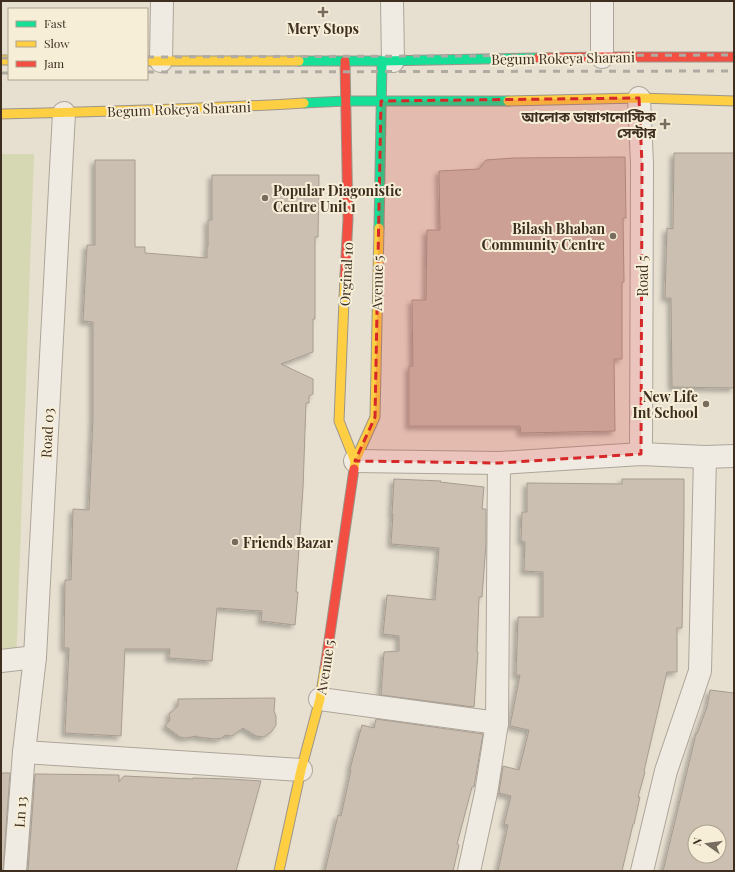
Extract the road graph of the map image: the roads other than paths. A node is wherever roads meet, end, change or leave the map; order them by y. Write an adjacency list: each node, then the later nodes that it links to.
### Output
1 (162, 1): 6 (street)
2 (392, 1): 8 (street)
3 (602, 1): 4 (street)
4 (602, 57): 5 (main road, Begum Rokeya Sharani); 8 (main road, Begum Rokeya Sharani)
5 (734, 57)
6 (154, 61): 7 (main road, Begum Rokeya Sharani)
7 (345, 61): 8 (main road, Begum Rokeya Sharani); 12 (main road, Orginal 10)
8 (387, 61): 10 (main road, Avenue 5)
9 (639, 98): 10 (main road); 11 (main road); 15 (street, Road 5)
10 (381, 101): 12 (main road, Begum Rokeya Sharani); 18 (main road, Avenue 5)
11 (734, 101)
12 (346, 102): 13 (main road, Begum Rokeya Sharani); 18 (main road, Orginal 10)
13 (64, 113): 14 (main road, Begum Rokeya Sharani); 20 (street, Road 03)
14 (1, 114)
15 (641, 454): 17 (street); 19 (street)
16 (734, 456): 17 (street)
17 (705, 457): 29 (street)
18 (355, 461): 19 (street); 22 (main road, Avenue 5)
19 (499, 463): 23 (street)
20 (35, 657): 21 (street); 24 (street, Road 03)
21 (1, 661)
22 (320, 700): 23 (street); 25 (main road, Avenue 5)
23 (497, 723): 28 (street)
24 (24, 752): 25 (street); 26 (street, Ln 13)
25 (300, 770): 27 (main road, Avenue 5)
26 (15, 871)
27 (279, 871)
28 (469, 871)
29 (642, 871)

